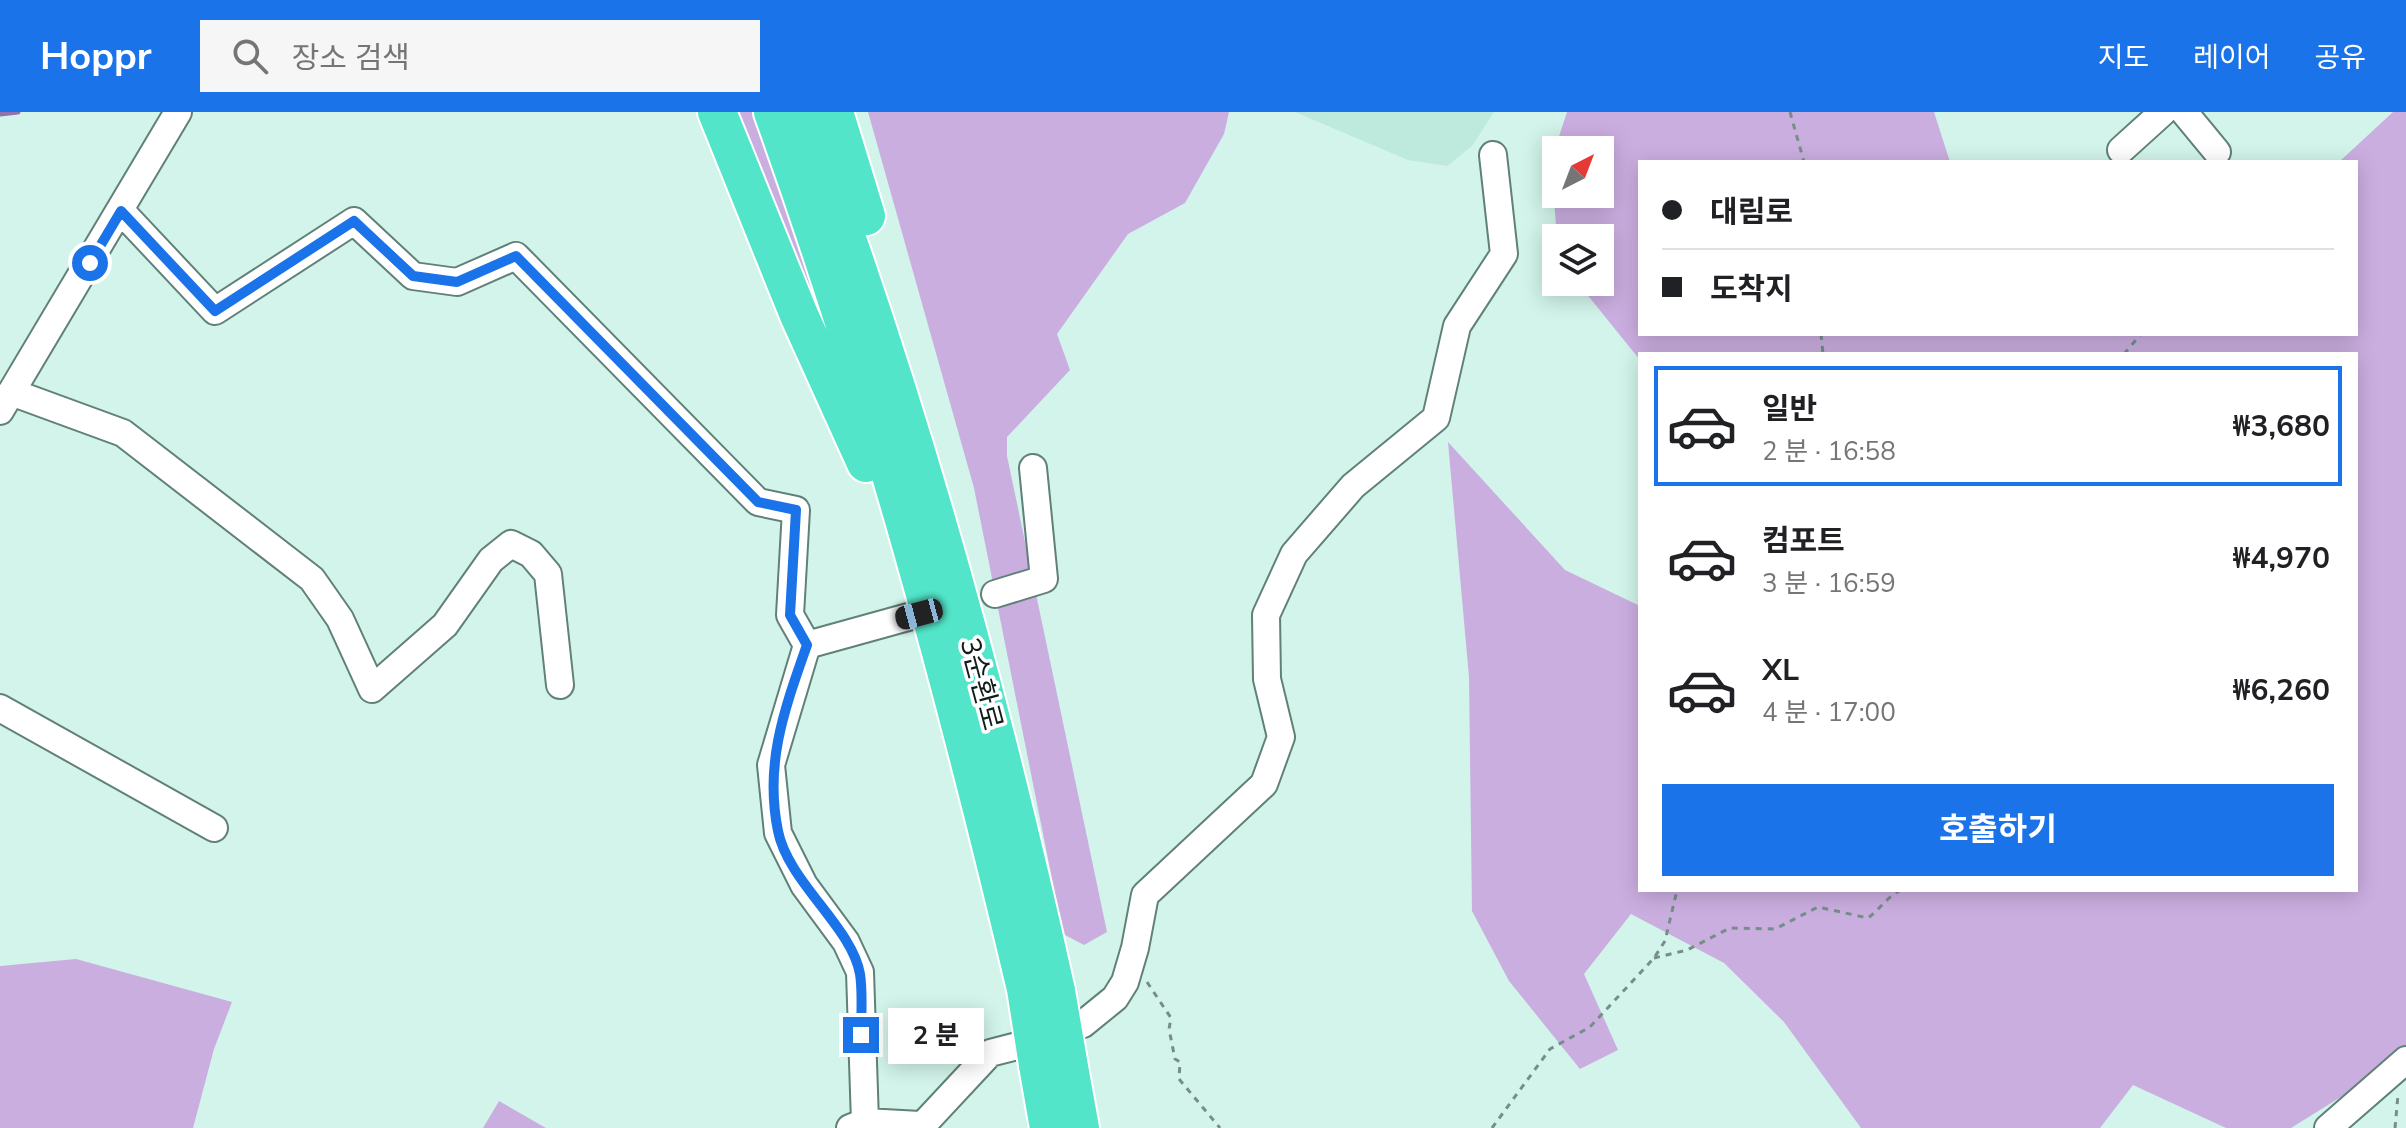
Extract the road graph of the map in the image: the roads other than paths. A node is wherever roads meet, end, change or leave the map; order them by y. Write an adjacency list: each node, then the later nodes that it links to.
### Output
1 (178, 112): 11 (street)
2 (717, 112): 15 (highway)
3 (773, 112): 15 (highway, 3순환로)
4 (801, 112): 19 (highway, 3순환로)
5 (834, 112): 19 (highway)
6 (2163, 112): 8 (street)
7 (2184, 112): 9 (street)
8 (2121, 150)
9 (2217, 152)
10 (1493, 155): 25 (street)
11 (121, 211): 12 (street); 16 (street)
12 (6, 402): 17 (street)
13 (1033, 468): 14 (street)
14 (995, 594)
15 (927, 618): 16 (street); 21 (highway, 3순환로)
16 (807, 645): 24 (street)
17 (560, 685)
18 (0, 708): 20 (street)
19 (996, 739): 21 (highway, 3순환로)
20 (214, 828)
21 (1041, 990): 22 (highway, 3순환로, bridge)
22 (1054, 1066): 26 (highway, 3순환로); 27 (highway, 3순환로)
23 (2400, 1066): 28 (street)
24 (858, 1125): 25 (street)
25 (920, 1127)
26 (1049, 1128)
27 (1080, 1128)
28 (2328, 1128)

